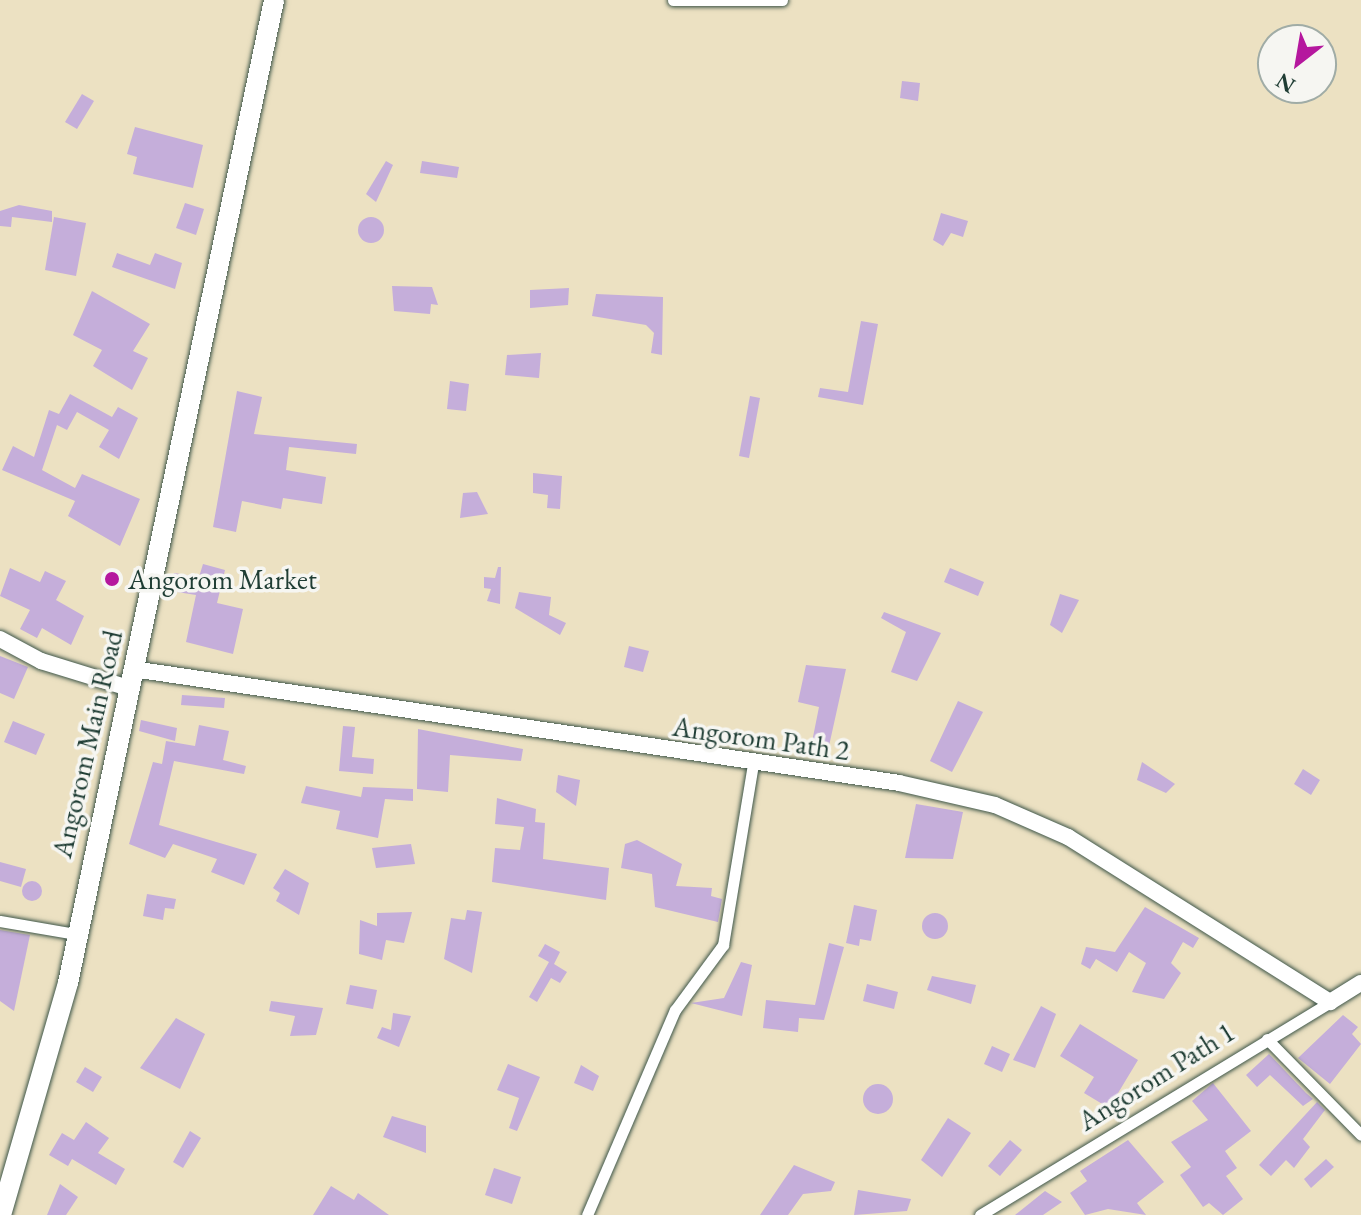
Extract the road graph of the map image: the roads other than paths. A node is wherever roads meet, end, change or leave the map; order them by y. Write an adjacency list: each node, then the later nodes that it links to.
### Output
1 (274, 0): 5 (highway, Angorom Main Road)
2 (673, 0): 3 (street)
3 (782, 0)
4 (0, 639): 5 (street, Angorom Path 2)
5 (131, 678): 6 (street, Angorom Path 2); 8 (highway, Angorom Main Road)
6 (753, 764): 10 (street, Angorom Path 2); 14 (street)
7 (0, 921): 8 (street)
8 (75, 934): 13 (highway, Angorom Main Road)
9 (1361, 983): 10 (street, Angorom Path 1)
10 (1330, 1002): 11 (street, Angorom Path 1)
11 (1267, 1039): 12 (street); 15 (street, Angorom Path 1)
12 (1361, 1135)
13 (1, 1215)
14 (587, 1215)
15 (980, 1215)

